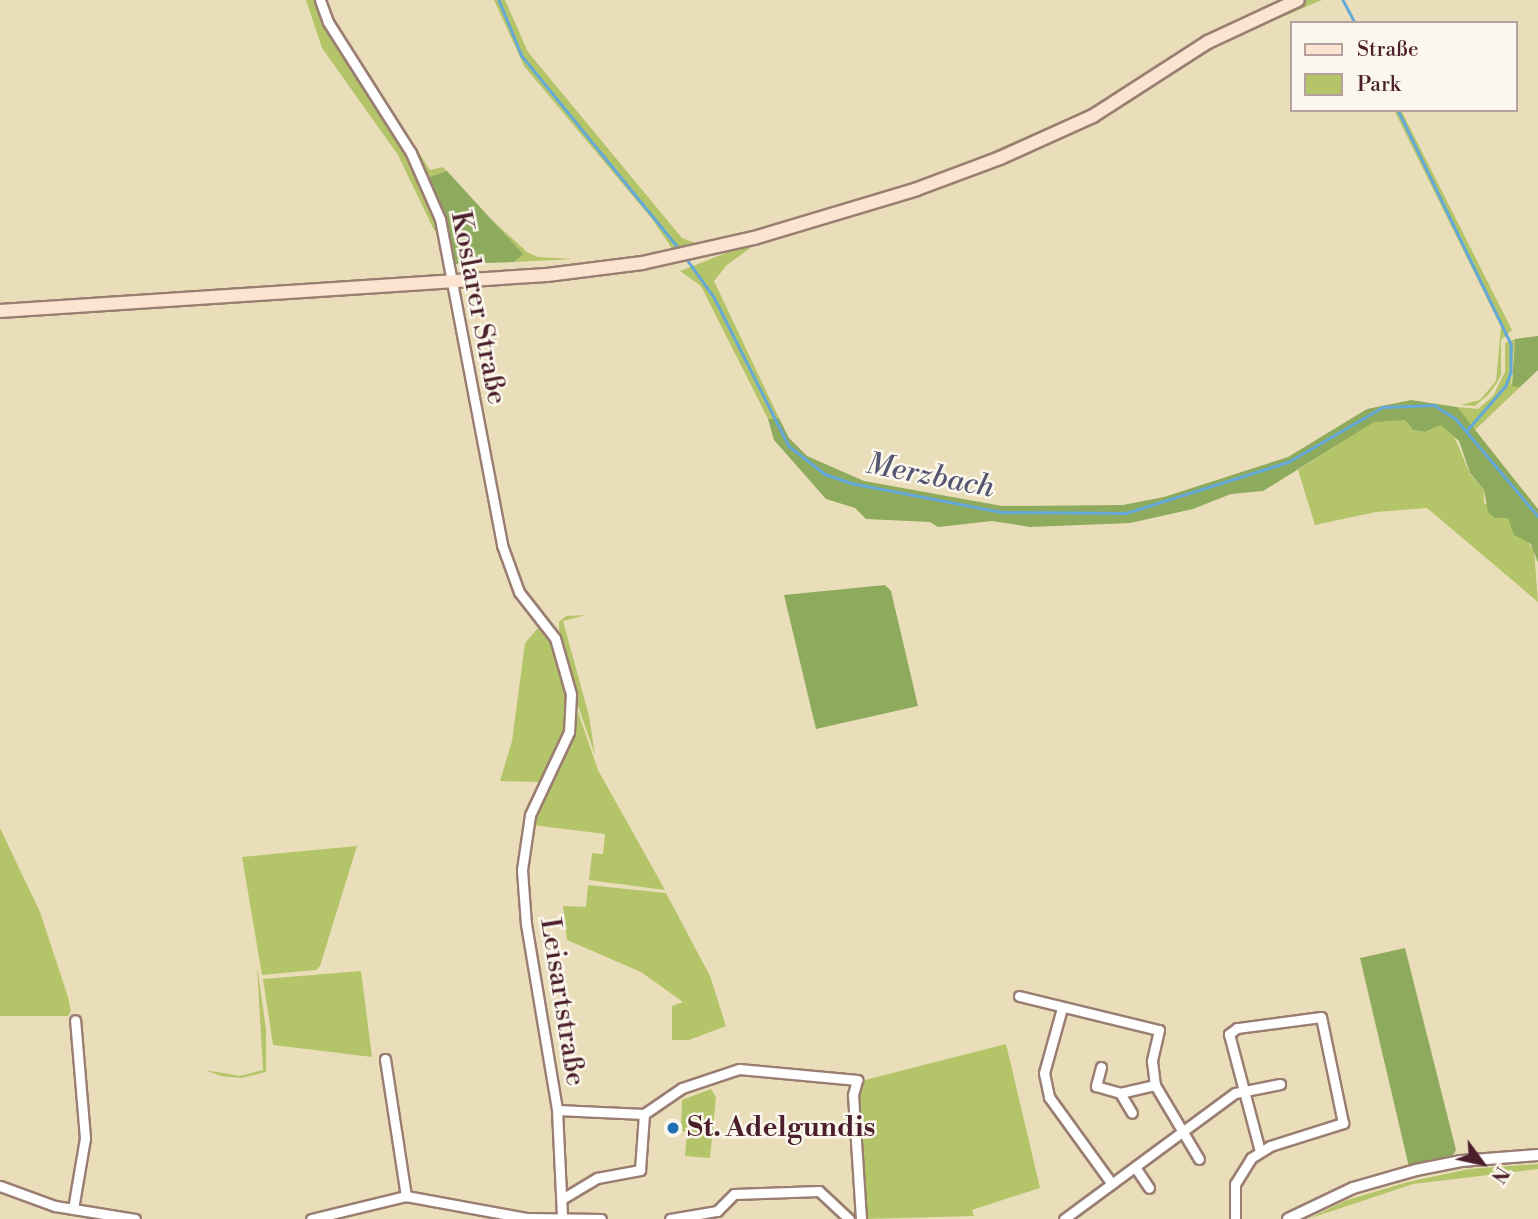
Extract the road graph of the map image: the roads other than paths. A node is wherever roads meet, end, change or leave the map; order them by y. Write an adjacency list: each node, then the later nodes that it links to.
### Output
1 (320, 0): 3 (street, Koslarer Straße)
2 (1298, 0): 3 (main road)
3 (449, 281): 4 (main road); 5 (street, Koslarer Straße)
4 (0, 311)
5 (555, 638): 15 (street, Leisartstraße)
6 (1019, 996): 7 (street)
7 (1062, 1007): 12 (street); 23 (street)
8 (75, 1020): 28 (street)
9 (385, 1059): 26 (street)
10 (1101, 1067): 14 (street)
11 (1280, 1084): 13 (street)
12 (1155, 1085): 14 (street); 18 (street)
13 (1244, 1090): 18 (street); 19 (street); 19 (street)
14 (1120, 1093): 17 (street)
15 (557, 1110): 16 (street); 27 (street, Leisartstraße)
16 (644, 1114): 27 (street); 37 (street)
17 (1132, 1114)
18 (1181, 1133): 21 (street); 22 (street)
19 (1260, 1151): 39 (street)
20 (1538, 1155): 40 (street)
21 (1199, 1159)
22 (1135, 1167): 23 (street); 25 (street)
23 (1112, 1184): 38 (street)
24 (0, 1186): 28 (street)
25 (1150, 1188)
26 (406, 1196): 31 (street); 33 (street)
27 (562, 1199): 30 (street, Leisartstraße)
28 (73, 1209): 29 (street)
29 (84, 1215): 32 (street)
30 (562, 1215): 31 (street); 34 (street)
31 (516, 1218)
32 (135, 1219)
33 (311, 1219)
34 (600, 1219)
35 (670, 1219): 36 (street)
36 (849, 1219)
37 (862, 1219)
38 (1064, 1219)
39 (1235, 1219)
40 (1288, 1219)

